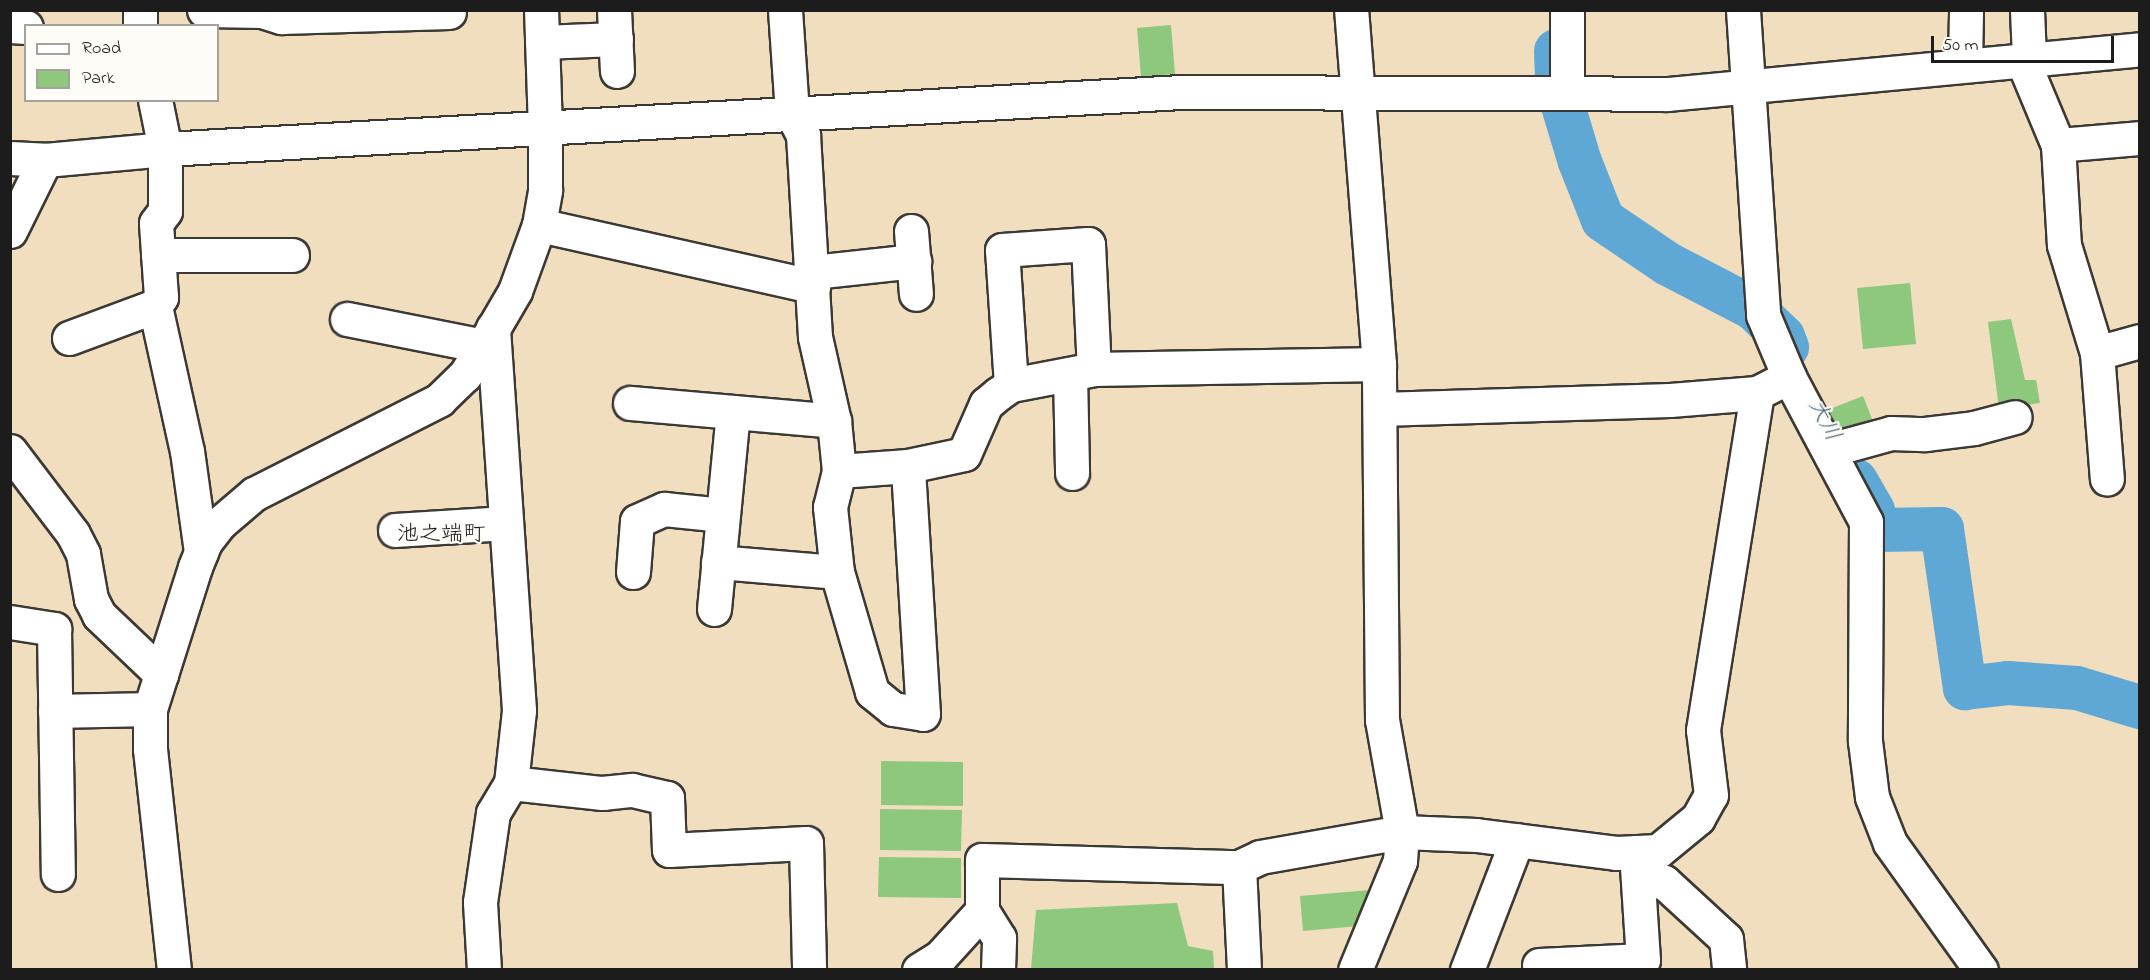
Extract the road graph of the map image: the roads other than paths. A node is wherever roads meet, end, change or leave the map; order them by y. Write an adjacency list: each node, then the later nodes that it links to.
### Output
1 (204, 10): 8 (street)
2 (784, 10): 19 (street)
3 (1351, 10): 16 (street)
4 (1567, 10): 17 (street)
5 (1743, 10): 15 (street)
6 (1966, 10): 13 (street)
7 (2027, 10): 12 (street)
8 (448, 12)
9 (615, 25): 10 (street); 14 (street)
10 (541, 26): 20 (street)
11 (2139, 49): 12 (street)
12 (2025, 59): 13 (street); 22 (street)
13 (1965, 64): 15 (street)
14 (617, 71)
15 (1746, 88): 17 (street); 40 (street)
16 (1357, 91): 17 (street); 19 (street); 38 (street)
17 (1560, 92)
18 (155, 102): 23 (street)
19 (792, 114): 20 (street); 30 (street)
20 (545, 129): 23 (street); 26 (street)
21 (2139, 138): 22 (street)
22 (2058, 145): 37 (street)
23 (165, 149): 25 (street); 28 (street)
24 (10, 158): 25 (street)
25 (45, 160): 27 (street)
26 (539, 225): 30 (street); 34 (street)
27 (10, 231)
28 (158, 255): 29 (street); 32 (street)
29 (292, 255)
30 (813, 279): 31 (street); 47 (street)
31 (916, 294)
32 (154, 306): 35 (street); 57 (street)
33 (347, 320): 34 (street)
34 (488, 337): 55 (street); 57 (street)
35 (69, 338)
36 (2139, 341): 37 (street)
37 (2097, 353): 53 (street)
38 (1378, 364): 39 (street); 44 (street)
39 (1082, 371): 41 (street); 41 (street); 52 (street)
40 (1789, 376): 42 (street); 48 (street)
41 (1011, 385): 50 (street)
42 (1757, 393): 44 (street); 71 (street)
43 (630, 403): 45 (street)
44 (1380, 409): 69 (street)
45 (733, 412): 47 (street); 54 (street)
46 (2015, 417): 48 (street)
47 (834, 421): 51 (street)
48 (1829, 450): 86 (street)
49 (10, 451): 61 (street)
50 (908, 466): 51 (street); 60 (street)
51 (839, 471): 60 (street)
52 (1072, 473)
53 (2107, 479)
54 (723, 515): 58 (street); 59 (street)
55 (506, 523): 56 (street); 68 (street)
56 (395, 530)
57 (201, 552): 65 (street)
58 (718, 562): 60 (street); 62 (street)
59 (633, 572)
60 (837, 572)
61 (95, 606): 64 (street); 65 (street)
62 (714, 609)
63 (10, 622): 64 (street)
64 (54, 629): 67 (street)
65 (161, 674): 66 (street)
66 (150, 709): 67 (street); 77 (street)
67 (55, 711): 73 (street)
68 (511, 783): 78 (street); 79 (street)
69 (1402, 832): 70 (street); 72 (street); 83 (street)
70 (1517, 840): 71 (street); 84 (street)
71 (1637, 866): 76 (street); 85 (street)
72 (1239, 867): 74 (street); 82 (street)
73 (58, 874)
74 (982, 911): 80 (street); 81 (street)
75 (1539, 964): 76 (street)
76 (1589, 966)
77 (174, 969)
78 (484, 969)
79 (809, 969)
80 (919, 969)
81 (998, 969)
82 (1244, 969)
83 (1355, 969)
84 (1467, 969)
85 (1729, 969)
86 (1981, 969)

